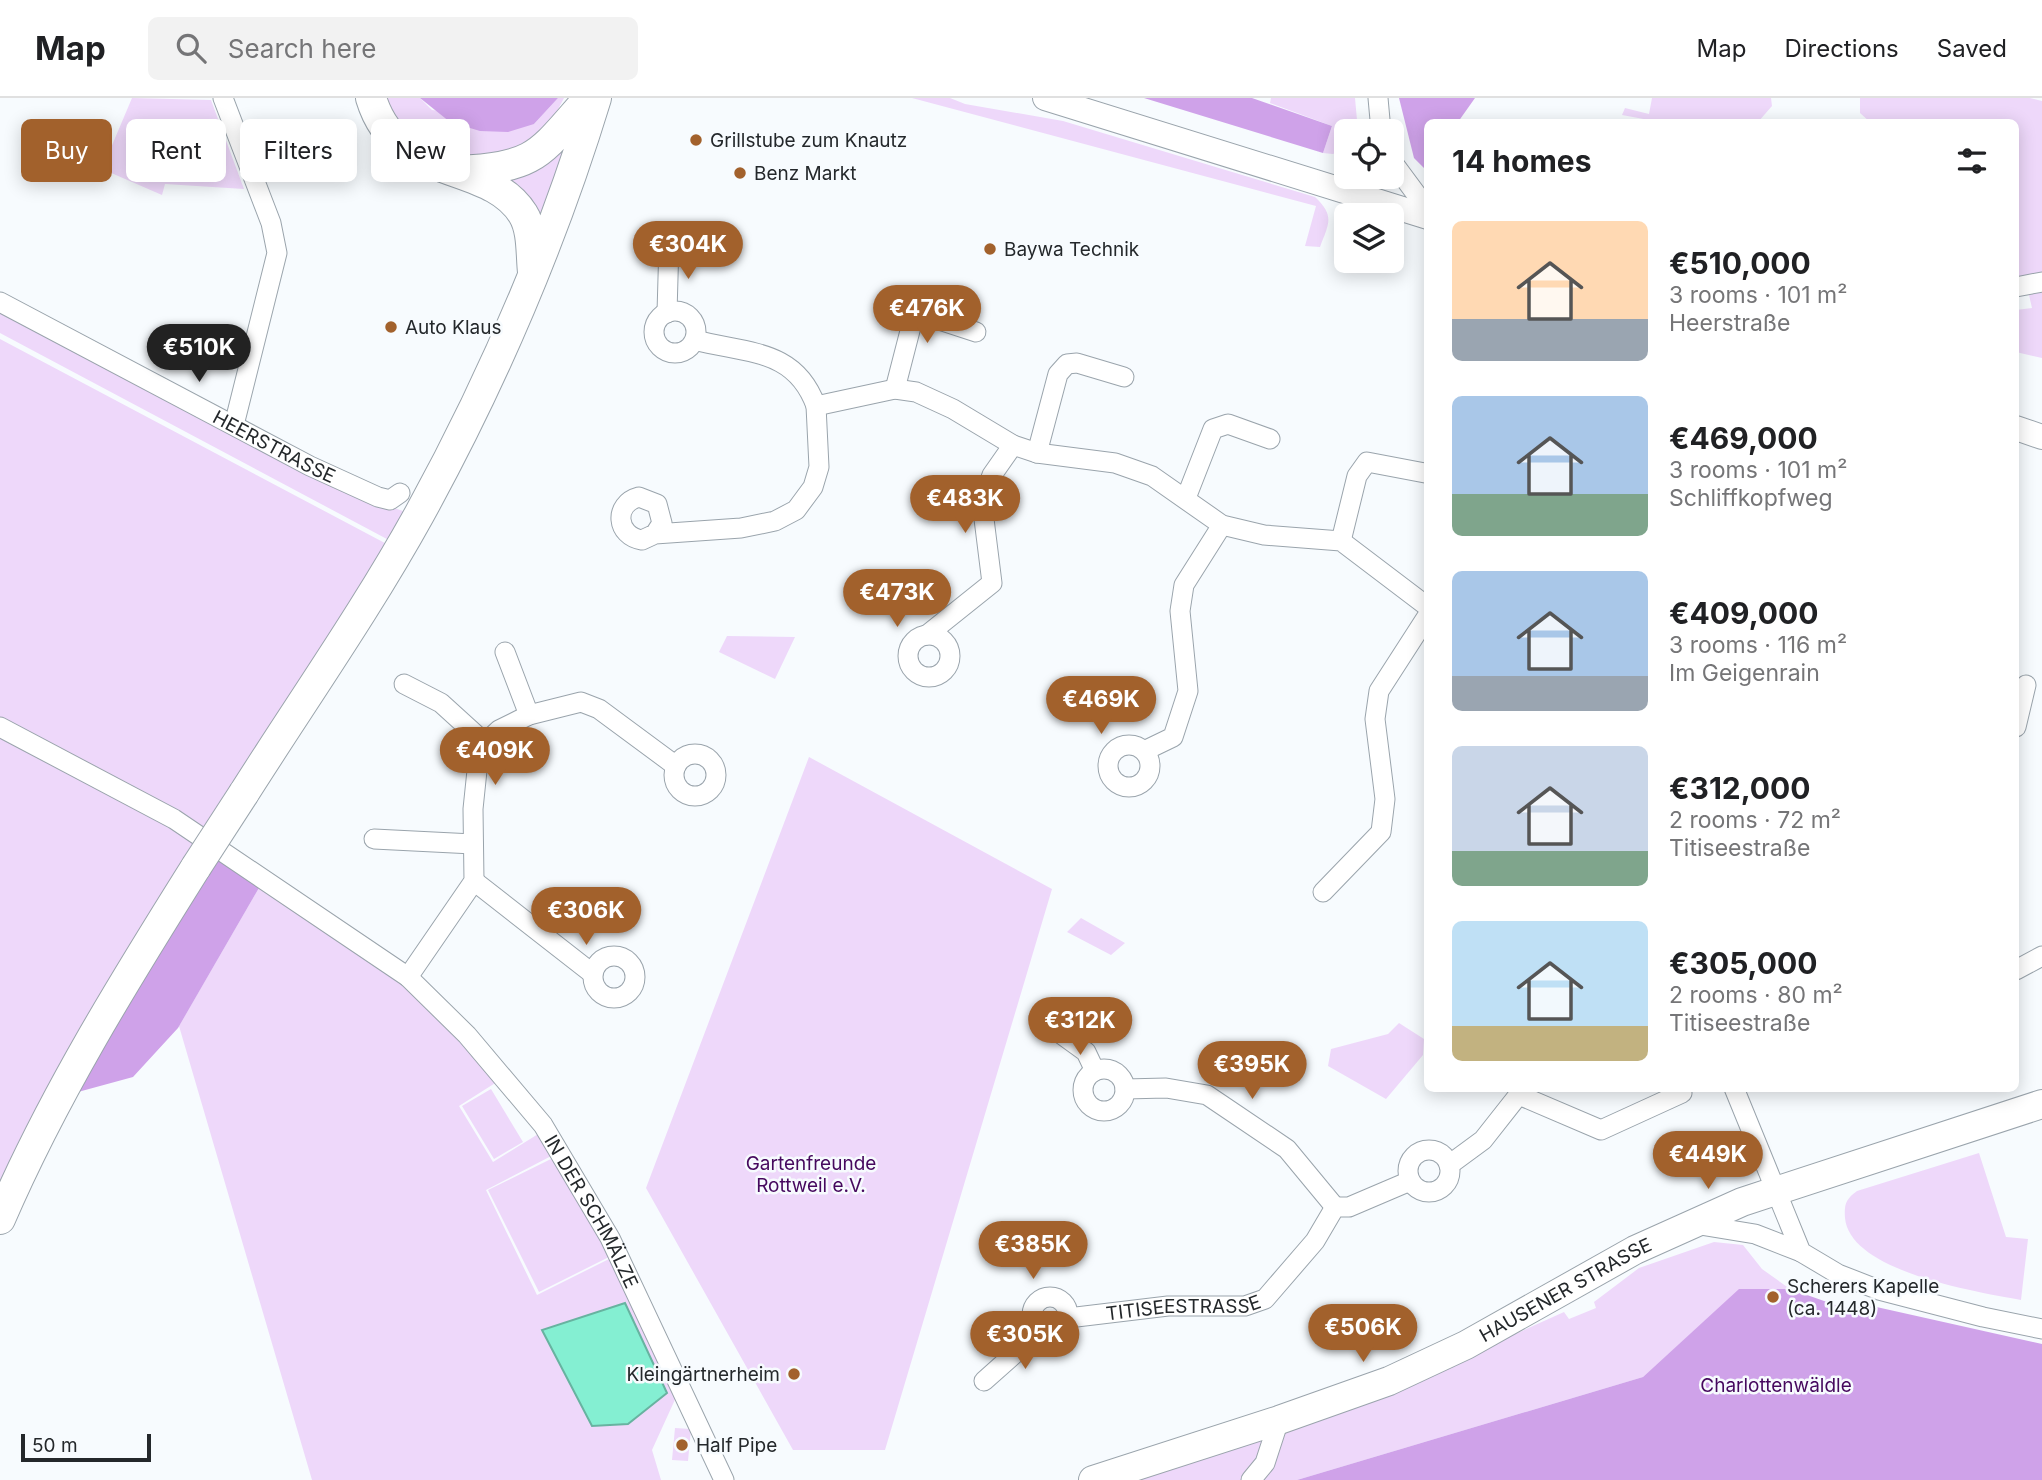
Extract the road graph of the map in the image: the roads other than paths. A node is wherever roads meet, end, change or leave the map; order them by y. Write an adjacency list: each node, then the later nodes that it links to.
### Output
1 (223, 98): 27 (street)
2 (371, 98): 7 (main road)
3 (589, 98): 9 (main road)
4 (596, 98): 17 (main road)
5 (1045, 98): 10 (street)
6 (1378, 98): 8 (street)
7 (377, 119)
8 (1380, 119)
9 (470, 170)
10 (1334, 178)
11 (1404, 178): 14 (street)
12 (470, 179): 17 (main road)
13 (1371, 189): 15 (street)
14 (1424, 205)
15 (1424, 215)
16 (705, 244): 21 (street)
17 (534, 273): 35 (main road)
18 (2042, 282): 19 (street)
19 (2019, 286)
20 (0, 302): 27 (street, HEERSTRASSE)
21 (667, 313): 23 (street); 23 (street)
22 (976, 332): 25 (street)
23 (695, 340): 26 (street)
24 (1124, 376): 32 (street)
25 (895, 388): 26 (street); 31 (street)
26 (816, 406): 37 (street)
27 (234, 425): 35 (street, HEERSTRASSE)
28 (2019, 429): 29 (street)
29 (2042, 437)
30 (1270, 439): 34 (street)
31 (1013, 445): 32 (street); 41 (street)
32 (1037, 453): 34 (street)
33 (1424, 473): 38 (street)
34 (1186, 498): 36 (street)
35 (409, 505): 70 (main road, bridge)
36 (1222, 525): 38 (street); 49 (street)
37 (656, 534)
38 (1341, 541): 39 (street)
39 (1424, 604)
40 (1424, 621): 54 (street)
41 (927, 635)
42 (505, 652): 45 (street)
43 (404, 684): 48 (street)
44 (2028, 684): 46 (street)
45 (530, 715): 48 (street); 50 (street)
46 (2019, 716)
47 (0, 727): 58 (street, IN DER SCHMÄLZE)
48 (485, 743): 52 (street)
49 (1144, 751)
50 (676, 766)
51 (374, 839): 52 (street)
52 (473, 844): 53 (street)
53 (474, 881): 57 (street); 58 (street)
54 (1323, 892)
55 (2042, 956): 56 (street)
56 (2019, 968)
57 (593, 974)
58 (408, 977): 78 (street, IN DER SCHMÄLZE)
59 (1039, 1018): 60 (street)
60 (1095, 1071): 61 (street); 61 (street)
61 (1125, 1089): 69 (street)
62 (1521, 1092): 64 (street); 66 (street)
63 (1736, 1092): 68 (street)
64 (1682, 1093)
65 (2042, 1104): 68 (main road, HAUSENER STRASSE)
66 (1449, 1165): 67 (street); 67 (street)
67 (1410, 1181): 69 (street)
68 (1774, 1190): 71 (main road, HAUSENER STRASSE); 72 (street)
69 (1335, 1207): 73 (street, TITISEESTRASSE)
70 (0, 1219)
71 (1694, 1224): 72 (street); 77 (main road, HAUSENER STRASSE)
72 (1801, 1252): 74 (street)
73 (1068, 1318): 75 (street); 75 (street)
74 (2042, 1329)
75 (1040, 1331): 76 (street)
76 (984, 1381)
77 (1279, 1420): 79 (main road, HAUSENER STRASSE); 80 (street)
78 (724, 1480)
79 (1093, 1480)
80 (1251, 1480)

